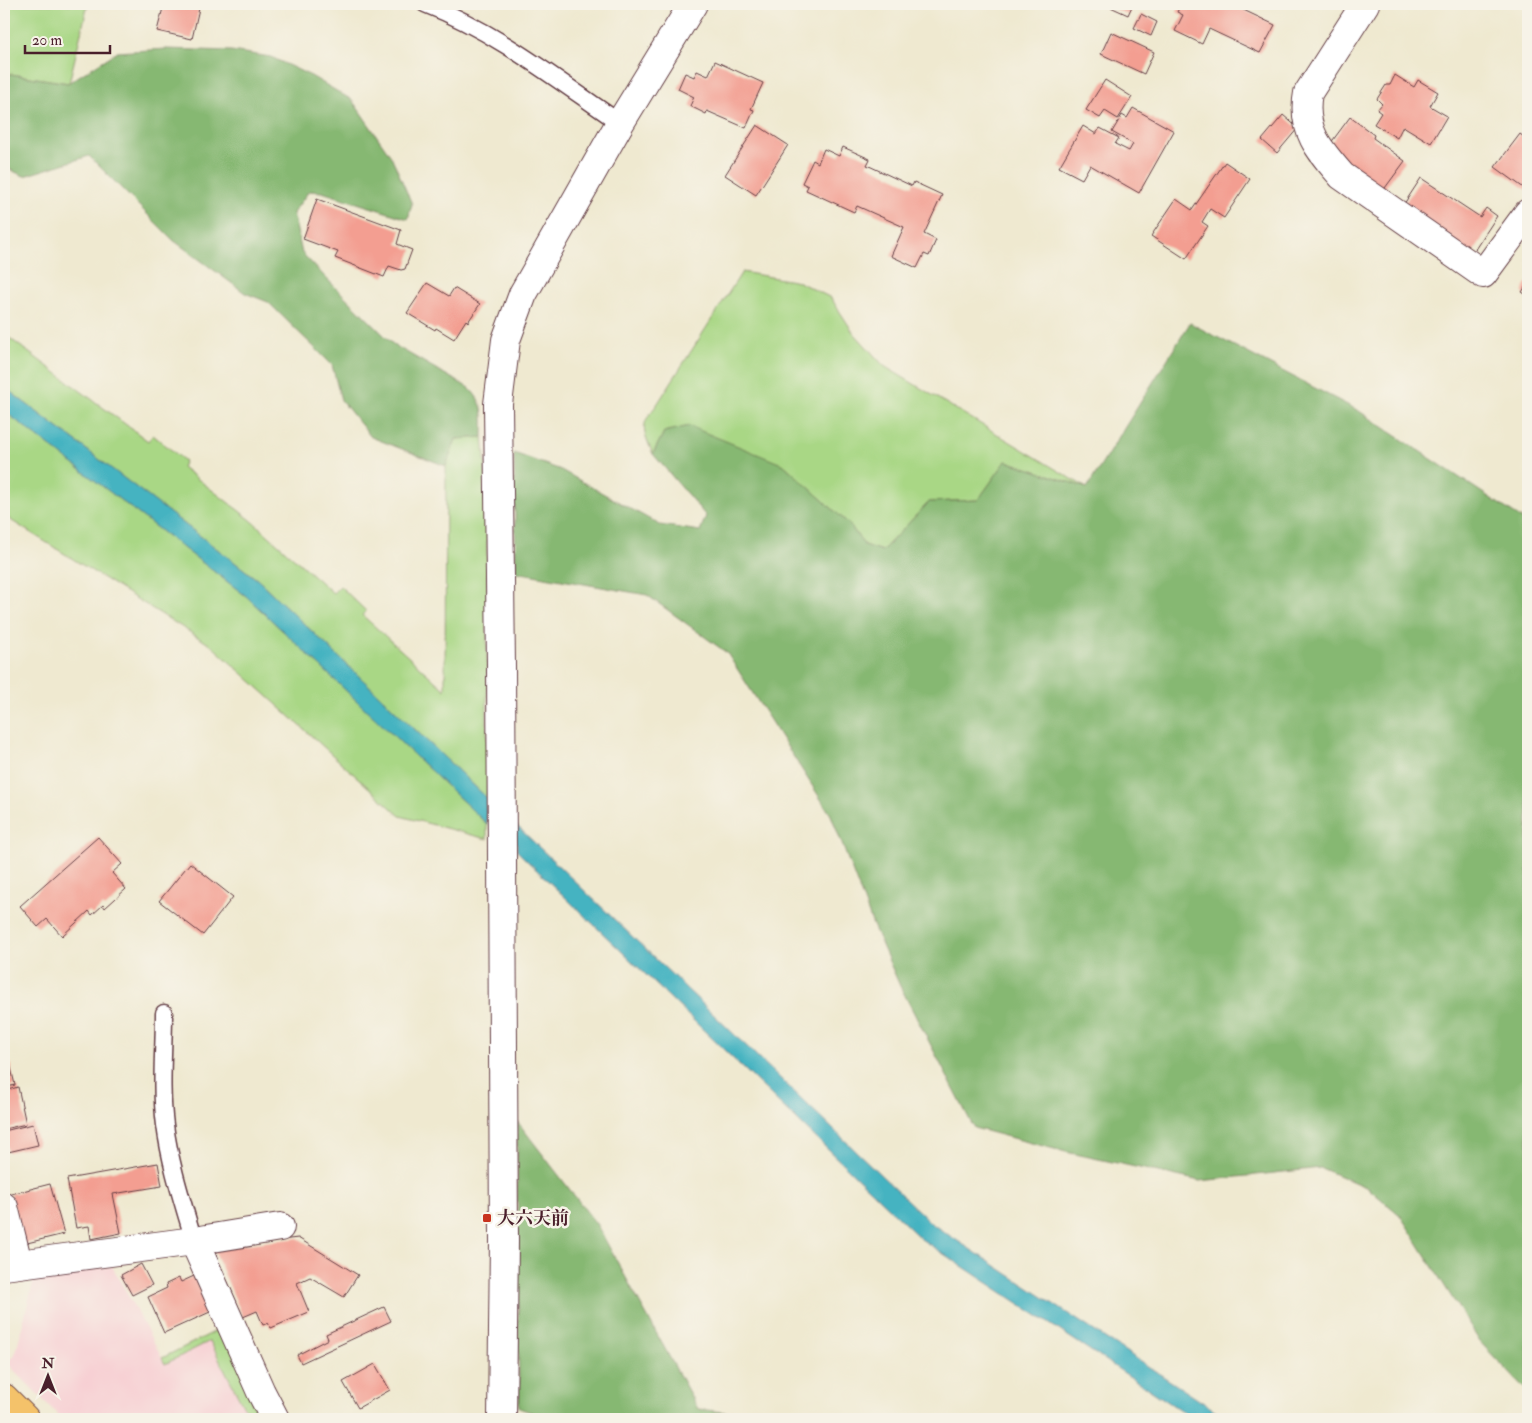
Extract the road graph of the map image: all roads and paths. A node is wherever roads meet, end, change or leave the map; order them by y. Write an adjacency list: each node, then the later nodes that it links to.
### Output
1 (426, 4): 4 (lane)
2 (693, 4): 4 (street)
3 (1365, 4): 5 (street)
4 (620, 124): 14 (street)
5 (1528, 213)
6 (164, 1013): 9 (lane)
7 (4, 1207): 10 (street)
8 (280, 1227): 9 (street)
9 (194, 1241): 10 (street); 13 (street)
10 (11, 1264)
11 (4, 1398): 12 (highway)
12 (25, 1419)
13 (275, 1419)
14 (502, 1419)

